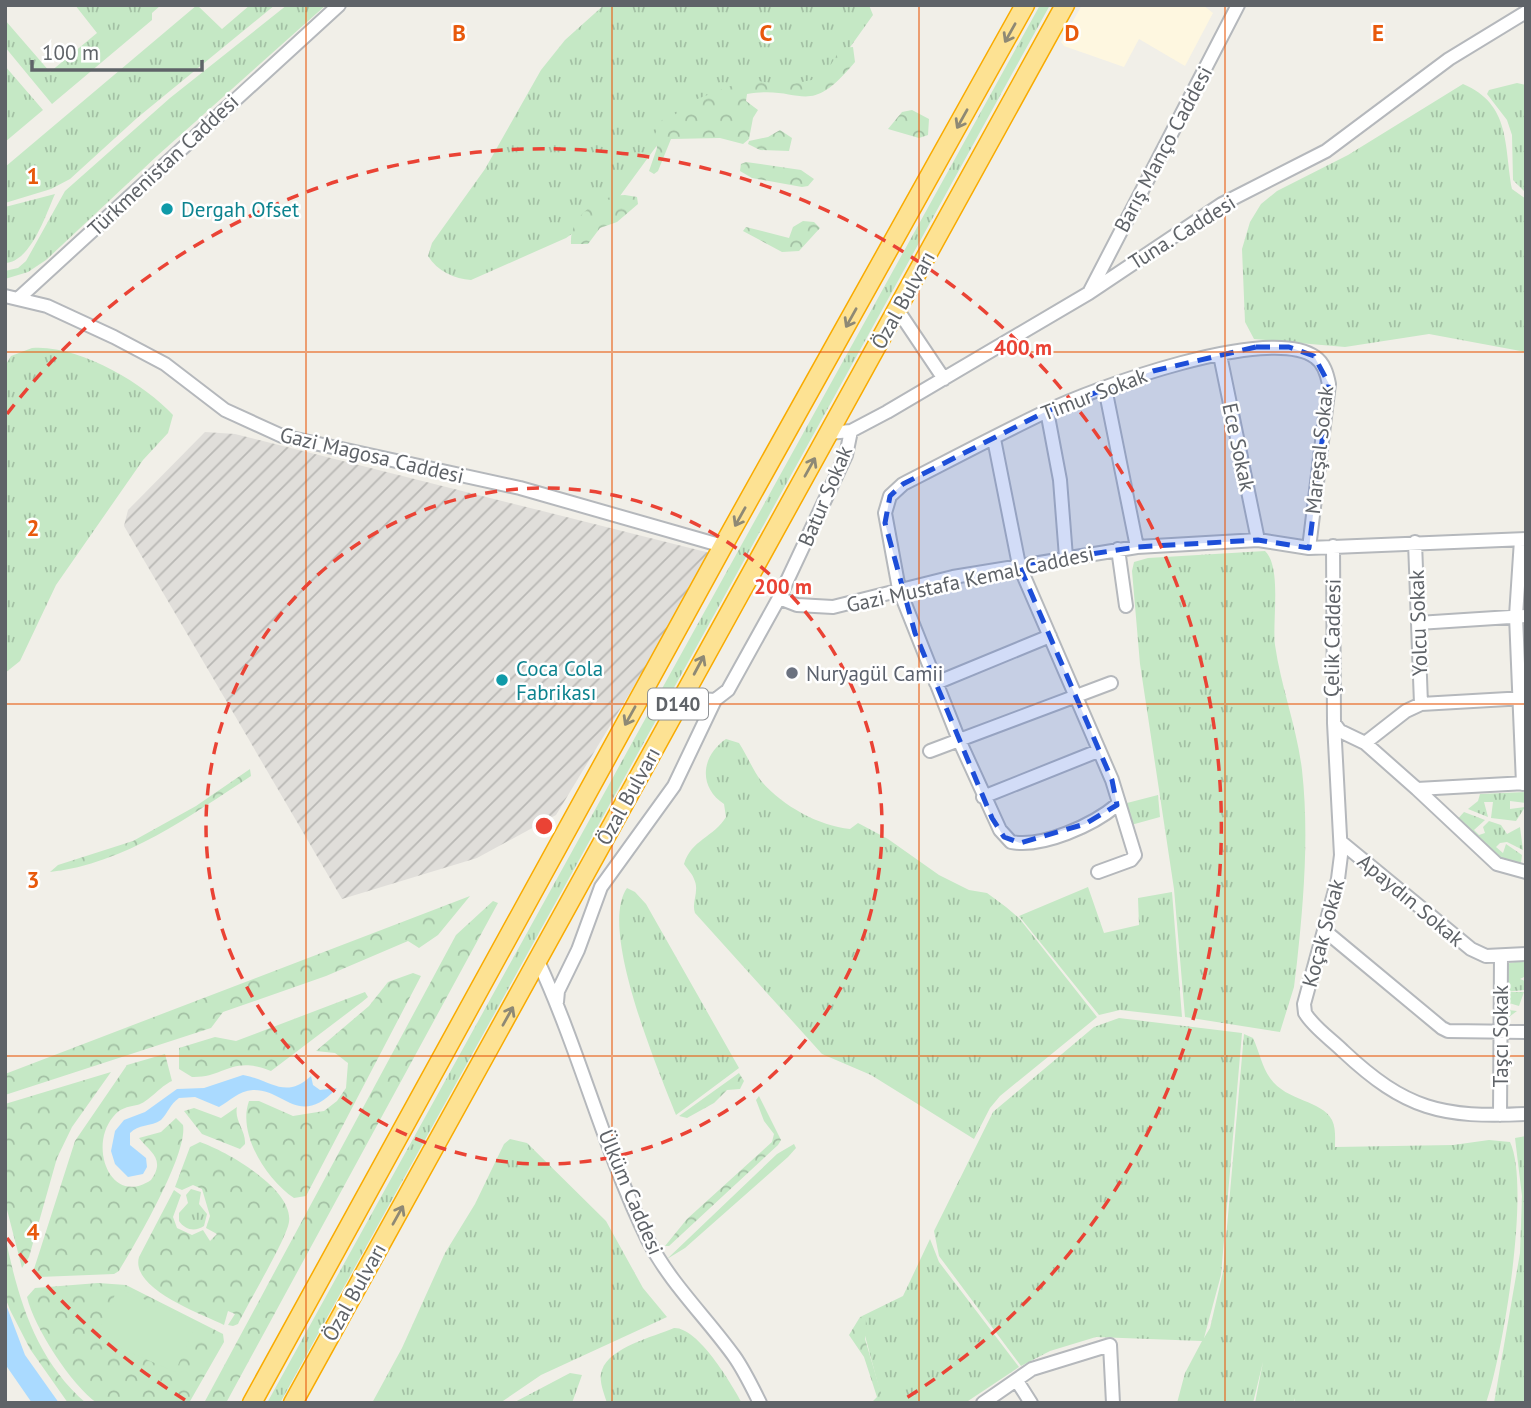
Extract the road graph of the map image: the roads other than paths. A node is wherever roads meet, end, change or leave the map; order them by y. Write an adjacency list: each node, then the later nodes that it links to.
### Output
1 (339, 5): 8 (street, Türkmenistan Caddesi)
2 (1026, 5): 21 (highway, Özal Bulvarı / D140, one-way to 21)
3 (1065, 5): 9 (highway, Özal Bulvarı / D140)
4 (1238, 5): 6 (street, Barış Manço Caddesi)
5 (1526, 12): 6 (street, Tuna. Caddesi)
6 (1089, 293): 12 (street, Tuna. Caddesi)
7 (5, 296): 8 (street, Gazi Magosa Caddesi)
8 (20, 297): 21 (street, Gazi Magosa Caddesi)
9 (897, 309): 12 (street); 16 (highway, Özal Bulvarı / D140)
10 (1220, 355): 11 (street, Timur Sokak); 13 (street, Timur Sokak); 18 (street, Ece Sokak)
11 (1314, 356): 24 (street, Mareşal Sokak)
12 (944, 379): 15 (street, Tuna. Caddesi)
13 (1105, 388): 14 (street, Timur Sokak); 23 (street)
14 (1047, 411): 17 (street, Timur Sokak); 26 (street)
15 (851, 431): 16 (street, Tuna. Caddesi); 29 (street, Batur Sokak)
16 (828, 433): 37 (highway, Özal Bulvarı / D140, one-way to 16)
17 (993, 439): 27 (street); 28 (street, Timur Sokak)
18 (1258, 540): 23 (street, Gazi Mustafa Kemal Caddesi); 24 (street, Gazi Mustafa Kemal Caddesi)
19 (1523, 540): 20 (street, Gazi Mustafa Kemal Caddesi); 31 (street)
20 (1415, 542): 22 (street, Gazi Mustafa Kemal Caddesi); 32 (street, Yolcu Sokak)
21 (723, 546): 63 (highway, Özal Bulvarı / D140, one-way to 63)
22 (1333, 546): 24 (street, Gazi Mustafa Kemal Caddesi); 41 (street, Çelik Caddesi)
23 (1138, 547): 25 (street, Gazi Mustafa Kemal Caddesi)
24 (1309, 548)
25 (1118, 549): 26 (street, Gazi Mustafa Kemal Caddesi); 30 (street)
26 (1066, 557): 27 (street, Gazi Mustafa Kemal Caddesi)
27 (1019, 565): 28 (street, Gazi Mustafa Kemal Caddesi); 33 (street)
28 (899, 589): 29 (street, Gazi Mustafa Kemal Caddesi); 34 (street)
29 (779, 598): 39 (street)
30 (1126, 606)
31 (1521, 616): 32 (street); 38 (street)
32 (1418, 622): 40 (street, Yolcu Sokak)
33 (1050, 636): 34 (street); 36 (street)
34 (936, 682): 42 (street)
35 (1111, 683): 36 (street)
36 (1074, 696): 42 (street); 45 (street)
37 (681, 698): 39 (street); 56 (highway, Özal Bulvarı / D140)
38 (1522, 698): 40 (street); 46 (street)
39 (715, 700): 57 (street)
40 (1420, 704): 43 (street)
41 (1334, 723): 43 (street, Çelik Caddesi); 50 (street, Koçak Sokak)
42 (959, 740): 44 (street); 48 (street)
43 (1365, 743): 47 (street, Çelik Caddesi)
44 (930, 751)
45 (1098, 751): 48 (street); 49 (street)
46 (1524, 783): 47 (street)
47 (1418, 789): 52 (street, Çelik Caddesi)
48 (983, 797): 49 (street)
49 (1117, 805): 51 (street)
50 (1341, 842): 53 (street, Koçak Sokak); 55 (street, Apaydın Sokak)
51 (1098, 872)
52 (1526, 872)
53 (1324, 930): 58 (street); 61 (street, Koçak Sokak)
54 (1526, 954): 55 (street, Apaydın Sokak)
55 (1501, 956): 58 (street, Taşcı Sokak)
56 (538, 961): 57 (street, Ülküm Caddesi); 64 (highway, Özal Bulvarı / D140, one-way to 56)
57 (557, 1002): 65 (street, Ülküm Caddesi)
58 (1500, 1032): 59 (street); 61 (street, Taşcı Sokak)
59 (1526, 1032)
60 (1526, 1114): 61 (street, Koçak Sokak)
61 (1500, 1115)
62 (1017, 1381): 66 (street); 67 (street); 68 (street)
63 (252, 1403)
64 (293, 1403)
65 (760, 1403)
66 (983, 1403)
67 (1031, 1403)
68 (1113, 1403)

